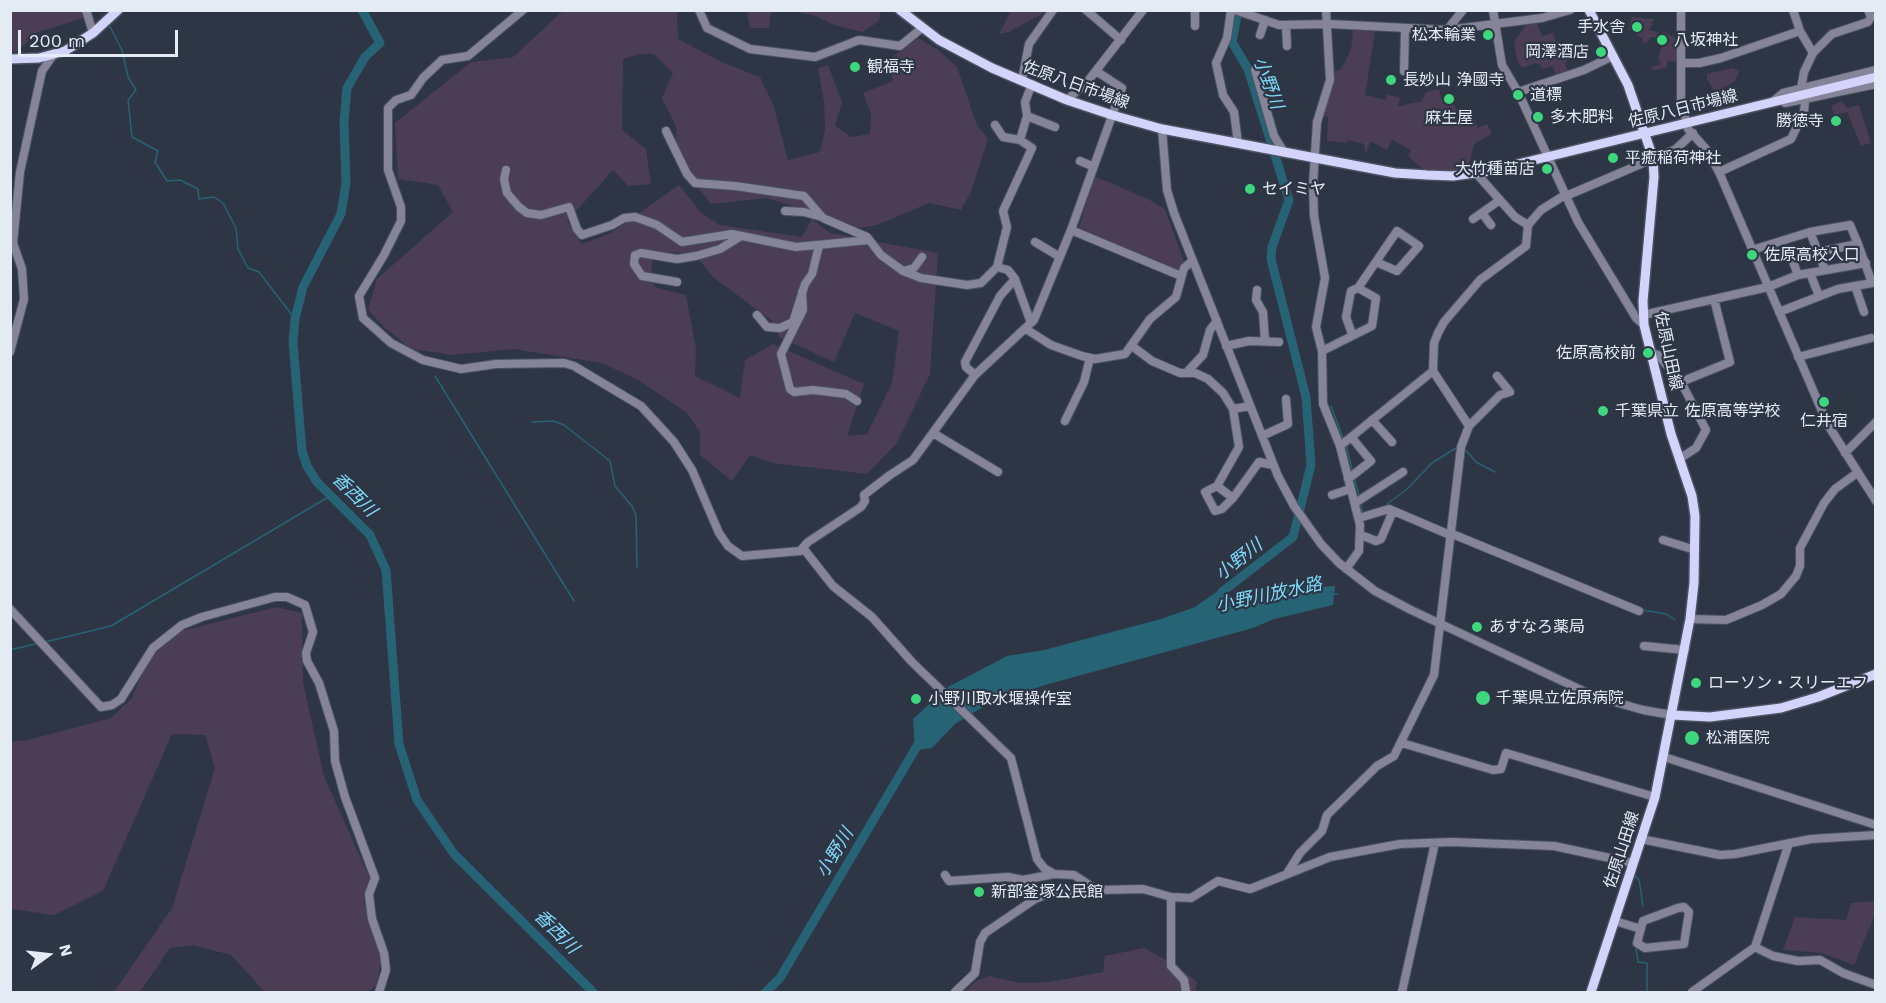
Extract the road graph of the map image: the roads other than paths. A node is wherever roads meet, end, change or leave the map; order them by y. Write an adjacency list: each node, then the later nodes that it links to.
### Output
1 (86, 10): 29 (street)
2 (118, 10): 29 (main road)
3 (523, 10): 160 (street)
4 (699, 10): 25 (street)
5 (900, 10): 25 (main road, 佐原八日市場線)
6 (1053, 10): 43 (street)
7 (1086, 10): 31 (street)
8 (1195, 10): 24 (street)
9 (1233, 10): 19 (street); 61 (street)
10 (1326, 10): 21 (street)
11 (1463, 10): 27 (street)
12 (1493, 10): 22 (street)
13 (1569, 10): 22 (street)
14 (1589, 10): 35 (main road, 佐原山田線)
15 (1681, 10): 37 (street)
16 (1793, 10): 28 (street)
17 (1868, 10): 33 (street)
18 (1144, 12): 31 (street)
19 (1245, 12): 20 (street)
20 (1265, 20): 23 (street); 30 (street)
21 (1326, 24): 23 (street); 26 (street); 64 (street)
22 (1495, 24): 27 (street); 47 (street)
23 (1286, 25): 32 (street)
24 (1195, 26)
25 (922, 28): 43 (main road, 佐原八日市場線)
26 (1405, 29): 27 (street); 41 (street)
27 (1447, 30)
28 (1800, 31): 33 (street); 37 (street)
29 (93, 33): 34 (main road)
30 (1260, 35)
31 (1120, 40): 40 (street)
32 (1287, 46)
33 (1813, 53): 46 (street)
34 (54, 54): 36 (main road); 121 (street)
35 (1613, 56): 47 (street); 58 (main road, 佐原山田線)
36 (10, 59)
37 (1683, 63): 53 (street)
38 (1255, 70): 62 (street)
39 (1875, 70): 46 (street)
40 (1096, 71): 48 (street); 51 (street)
41 (1404, 71)
42 (1875, 77): 50 (main road, 佐原八日市場線)
43 (1022, 80): 44 (main road, 佐原八日市場線)
44 (1032, 84): 48 (main road, 佐原八日市場線); 52 (street)
45 (1875, 84): 49 (street)
46 (1801, 88): 50 (street)
47 (1518, 92): 63 (street)
48 (1067, 100): 51 (main road, 佐原八日市場線)
49 (1805, 100): 50 (street); 69 (street)
50 (1771, 103): 53 (main road, 佐原八日市場線)
51 (1112, 115): 56 (main road, 佐原八日市場線); 67 (street)
52 (1027, 116): 55 (street); 60 (street)
53 (1687, 124): 58 (main road, 佐原八日市場線); 59 (street)
54 (995, 125): 60 (street)
55 (1055, 127)
56 (1162, 129): 61 (main road, 佐原八日市場線); 89 (street)
57 (666, 131): 74 (street)
58 (1645, 132): 63 (main road, 佐原八日市場線); 65 (main road, 佐原山田線)
59 (1693, 133): 65 (street); 69 (street)
60 (1020, 140): 92 (street)
61 (1238, 143): 62 (main road, 佐原八日市場線)
62 (1284, 152): 64 (main road, 佐原八日市場線)
63 (1548, 156): 70 (main road, 佐原八日市場線); 71 (street)
64 (1315, 158): 70 (main road, 佐原八日市場線); 120 (street)
65 (1653, 158): 71 (street); 110 (main road, 佐原山田線)
66 (1080, 161): 67 (street)
67 (1092, 166): 77 (street)
68 (506, 170): 79 (street)
69 (1719, 172): 84 (street)
70 (1476, 173): 72 (street)
71 (1565, 196): 76 (street); 113 (street)
72 (1500, 200): 75 (street); 76 (street)
73 (785, 211): 74 (street)
74 (823, 218): 80 (street)
75 (1491, 225)
76 (1528, 225): 125 (street)
77 (1071, 230): 88 (street); 97 (street)
78 (1810, 232): 82 (street); 84 (street); 86 (street)
79 (741, 236): 83 (street); 99 (street)
80 (869, 240): 83 (street); 94 (street)
81 (1035, 242): 88 (street)
82 (1858, 244): 86 (street); 91 (street)
83 (819, 246): 104 (street)
84 (1752, 250): 101 (street)
85 (1789, 251): 96 (street)
86 (1818, 252): 93 (street)
87 (922, 257): 94 (street)
88 (1060, 257): 112 (street)
89 (1192, 261): 97 (street); 111 (street)
90 (1376, 262): 90 (street); 102 (street)
91 (1866, 263): 93 (street); 100 (street)
92 (997, 267): 94 (street); 98 (street)
93 (1825, 270): 95 (street)
94 (903, 271)
95 (1809, 273): 96 (street); 105 (street)
96 (1798, 275): 101 (street)
97 (1181, 276): 118 (street)
98 (1016, 279): 112 (street); 127 (street)
99 (677, 282)
100 (1855, 286): 105 (street); 108 (street)
101 (1768, 287): 106 (street); 107 (street)
102 (1358, 288): 114 (street); 114 (street)
103 (1257, 290): 116 (street)
104 (802, 292): 109 (street); 131 (street)
105 (1819, 296): 107 (street)
106 (1714, 299): 110 (street); 129 (street)
107 (1779, 312): 123 (street)
108 (1864, 312)
109 (757, 315)
110 (1643, 315): 113 (main road, 佐原山田線)
111 (1217, 321): 119 (street); 126 (street)
112 (1028, 326): 124 (street); 127 (street)
113 (1644, 326): 122 (main road, 佐原山田線)
114 (1352, 334): 120 (street)
115 (1871, 338): 123 (street)
116 (1265, 341): 117 (street); 119 (street)
117 (1279, 342)
118 (1132, 346): 124 (street); 126 (street)
119 (1226, 346): 132 (street)
120 (1322, 351): 140 (street)
121 (10, 352)
122 (1651, 353): 129 (street); 143 (main road, 佐原山田線)
123 (1798, 357): 142 (street)
124 (1090, 358): 135 (street)
125 (1433, 371): 134 (street); 137 (street)
126 (1187, 372): 133 (street)
127 (975, 375): 138 (street)
128 (1497, 376): 137 (street)
129 (1682, 382): 143 (street)
130 (1286, 399): 139 (street)
131 (856, 401)
132 (1250, 406): 133 (street); 139 (street)
133 (1233, 410): 149 (street)
134 (1372, 420): 140 (street); 141 (street)
135 (1065, 421)
136 (1875, 422): 142 (street)
137 (1468, 426): 157 (street)
138 (933, 433): 145 (street); 160 (street)
139 (1262, 435): 144 (street)
140 (1345, 442): 148 (street); 148 (street)
141 (1392, 442)
142 (1845, 453): 147 (street)
143 (1679, 459): 161 (main road, 佐原山田線)
144 (1273, 465): 152 (street); 162 (street)
145 (998, 472)
146 (1403, 472): 154 (street)
147 (1857, 473): 153 (street); 165 (street)
148 (1348, 480): 150 (street)
149 (1217, 486): 152 (street); 152 (street)
150 (1350, 489): 151 (street); 154 (street)
151 (1332, 495)
152 (1233, 498)
153 (1875, 501)
154 (1355, 503): 156 (street)
155 (1393, 511): 156 (street); 157 (street); 158 (street)
156 (1359, 518): 158 (street)
157 (1450, 533): 164 (street); 166 (street)
158 (1361, 535): 162 (street)
159 (1663, 540): 161 (street)
160 (802, 548): 181 (street)
161 (1695, 550): 165 (main road, 佐原山田線)
162 (1346, 569): 166 (street)
163 (10, 609): 189 (street)
164 (1639, 611)
165 (1690, 619): 168 (main road, 佐原山田線)
166 (1440, 624): 170 (street); 171 (street)
167 (1644, 646): 168 (street)
168 (1684, 650): 170 (main road, 佐原山田線)
169 (1875, 674): 170 (main road)
170 (1672, 715): 172 (main road, 佐原山田線)
171 (1402, 743): 173 (street); 180 (street)
172 (1664, 757): 173 (main road, 佐原山田線); 174 (street)
173 (1655, 797): 176 (main road, 佐原山田線)
174 (1875, 825)
175 (1875, 835): 178 (street)
176 (1641, 839): 178 (street); 179 (main road, 佐原山田線)
177 (1435, 843): 179 (street); 180 (street); 192 (street)
178 (1789, 843): 187 (street)
179 (1634, 863): 185 (main road, 佐原山田線)
180 (1288, 872): 184 (street)
181 (1054, 873): 182 (street); 183 (street)
182 (945, 875)
183 (1097, 890): 184 (street); 190 (street)
184 (1171, 897): 191 (street)
185 (1615, 921): 186 (street); 193 (main road, 佐原山田線)
186 (1641, 929): 186 (street)
187 (1755, 947): 188 (street); 194 (street)
188 (1875, 985)
189 (379, 993)
190 (955, 993)
191 (1186, 993)
192 (1402, 993)
193 (1591, 993)
194 (1692, 993)

